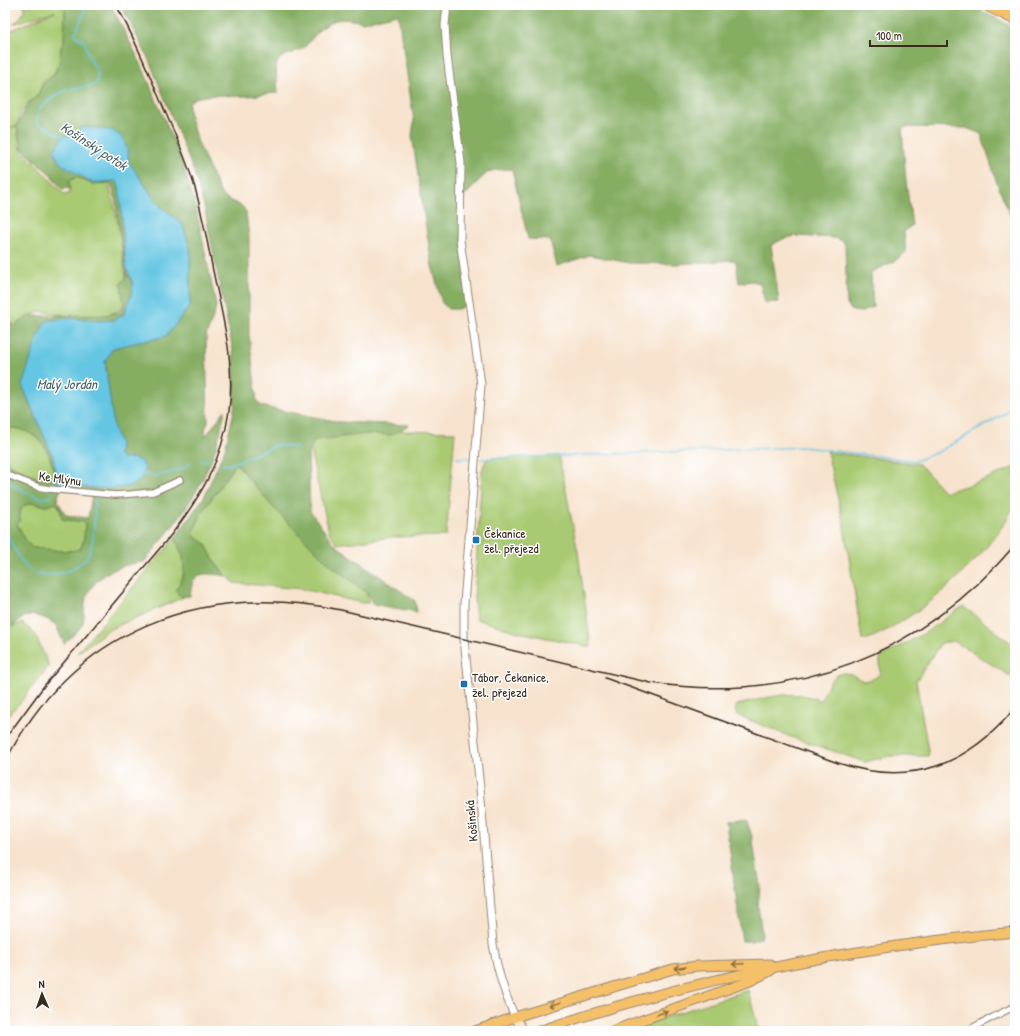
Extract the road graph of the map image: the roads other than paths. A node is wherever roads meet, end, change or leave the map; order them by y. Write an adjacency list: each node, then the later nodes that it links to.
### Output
1 (447, 5): 11 (street, Košínská)
2 (988, 5): 5 (highway)
3 (1008, 5): 4 (highway)
4 (1015, 8)
5 (1015, 19)
6 (5, 474): 7 (street, Ke Mlýnu)
7 (180, 480)
8 (1015, 932): 9 (main road)
9 (785, 964): 11 (main road, one-way to 11); 12 (main road); 15 (main road, one-way to 9)
10 (1015, 1006): 16 (street)
11 (515, 1016): 13 (main road); 14 (main road, Košínská)
12 (541, 1030)
13 (475, 1031)
14 (524, 1031)
15 (612, 1031)
16 (966, 1031)

